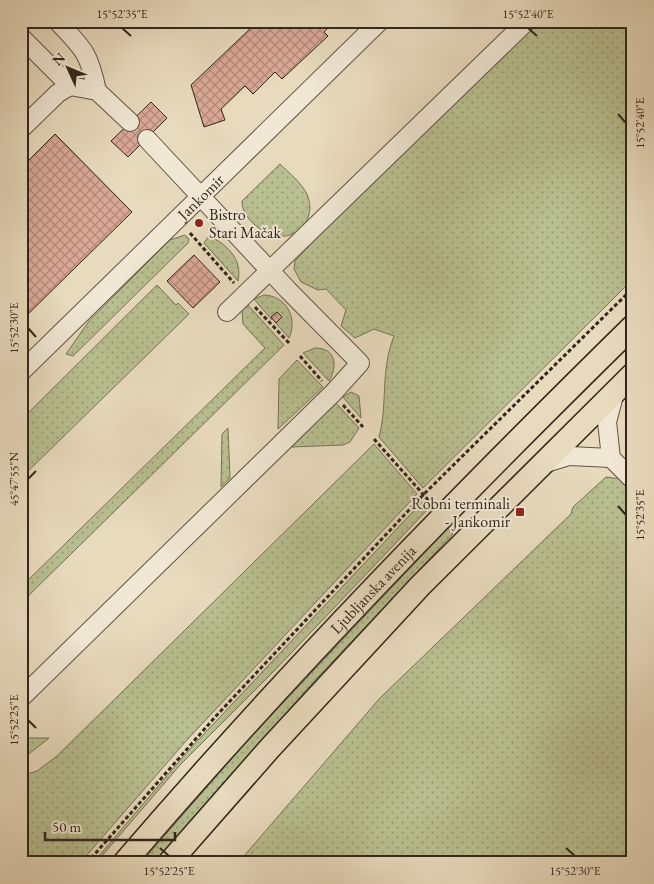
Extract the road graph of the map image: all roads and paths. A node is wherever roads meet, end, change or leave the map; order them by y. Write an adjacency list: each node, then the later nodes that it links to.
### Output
1 (380, 21): 10 (street, Jankomir)
2 (527, 21): 12 (street)
3 (68, 25): 6 (street)
4 (21, 37): 5 (street)
5 (70, 86): 6 (street); 8 (street)
6 (98, 91): 7 (street)
7 (130, 122)
8 (21, 128)
9 (147, 139): 10 (street)
10 (201, 195): 12 (street); 20 (street, Jankomir)
11 (190, 233): 13 (path)
12 (269, 270): 16 (street); 32 (street)
13 (238, 287)
14 (633, 288): 30 (path)
15 (251, 302): 18 (path)
16 (227, 312)
17 (633, 326): 33 (main road, Ljubljanska avenija)
18 (288, 343)
19 (300, 356): 22 (path)
20 (21, 372)
21 (633, 374): 23 (main road, Ljubljanska avenija)
22 (328, 387)
23 (615, 392): 27 (street); 28 (main road, Ljubljanska avenija)
24 (338, 398): 25 (path)
25 (363, 427)
26 (374, 439): 30 (path)
27 (611, 458): 28 (street); 29 (street)
28 (543, 464): 37 (main road, Ljubljanska avenija)
29 (633, 480)
30 (423, 495): 31 (path); 34 (path)
31 (436, 508)
32 (21, 698)
33 (179, 799): 35 (main road); 36 (main road, Ljubljanska avenija)
34 (87, 863)
35 (107, 863)
36 (124, 863)
37 (169, 863)

